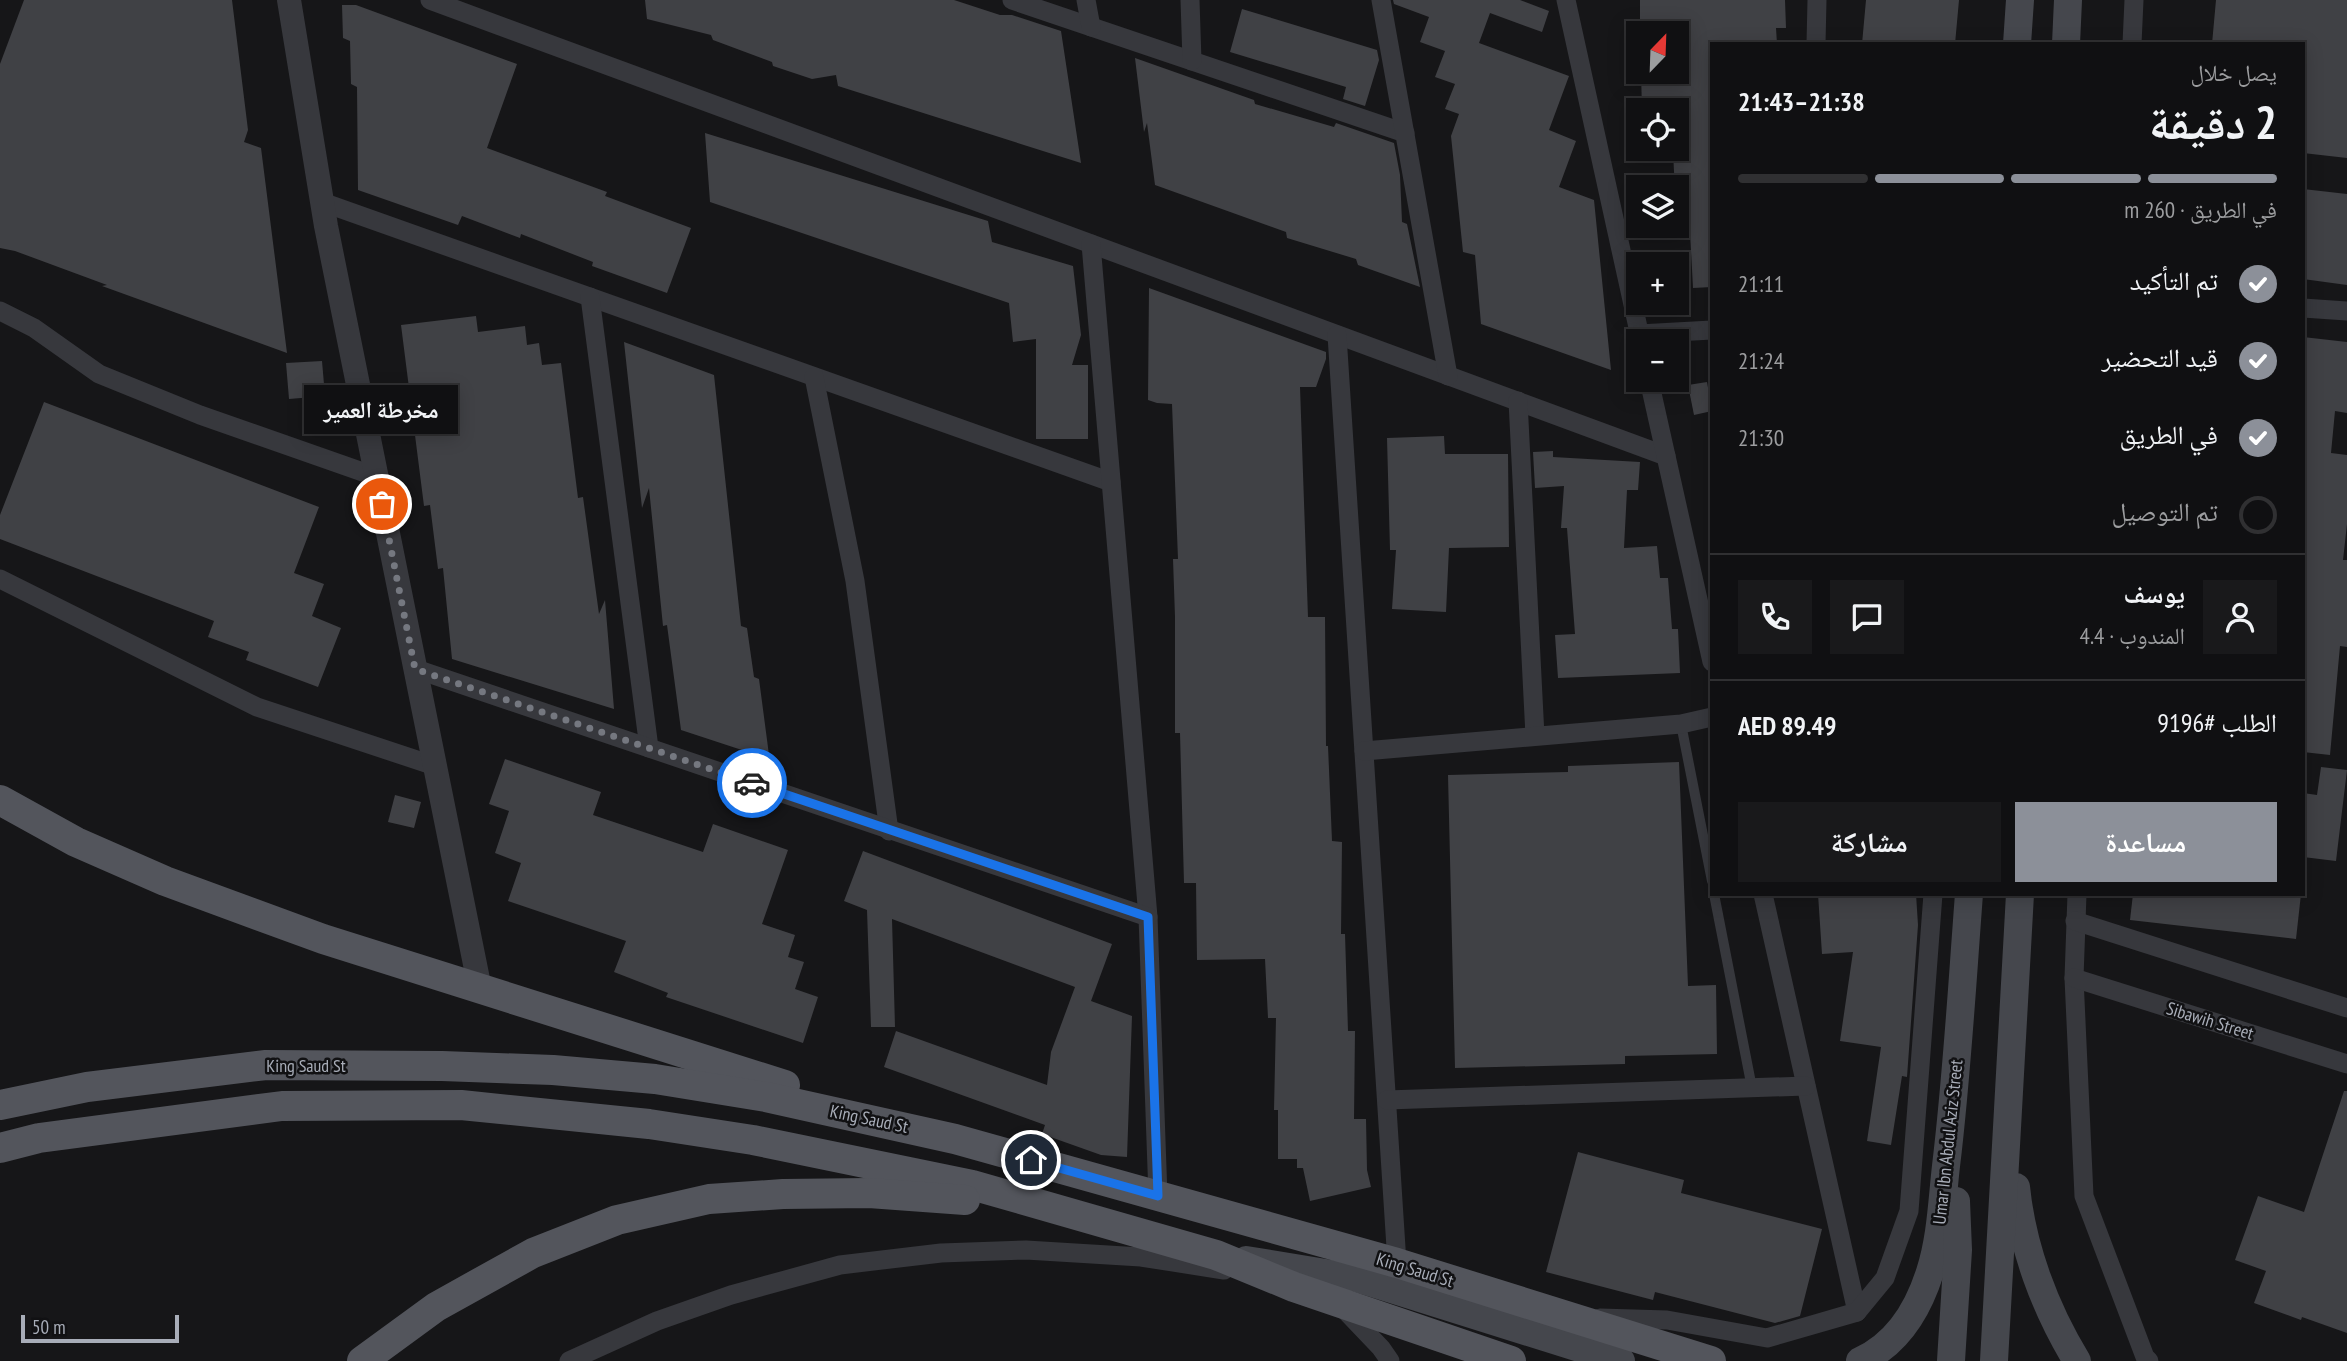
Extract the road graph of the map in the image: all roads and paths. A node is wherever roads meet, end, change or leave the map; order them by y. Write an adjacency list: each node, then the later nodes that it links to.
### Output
1 (289, 0): 21 (street)
2 (430, 0): 22 (street)
3 (1012, 0): 13 (street)
4 (1086, 0): 13 (street)
5 (1190, 0): 19 (street)
6 (1381, 0): 20 (street)
7 (1566, 0): 27 (street)
8 (1817, 0): 14 (street)
9 (2020, 0): 15 (main road)
10 (2025, 0): 16 (street)
11 (2068, 0): 17 (main road)
12 (2134, 0): 18 (street)
13 (1091, 27): 19 (street)
14 (1816, 42)
15 (2017, 42)
16 (2031, 42)
17 (2066, 42)
18 (2132, 42)
19 (1192, 61): 20 (street)
20 (1405, 133): 31 (street)
21 (322, 202): 23 (street); 36 (street)
22 (1090, 244): 30 (street); 37 (street)
23 (590, 297): 32 (street); 44 (street)
24 (2305, 308): 26 (street)
25 (0, 311): 36 (street)
26 (2347, 311)
27 (1638, 329)
28 (1710, 330): 29 (street)
29 (1689, 333)
30 (1337, 335): 31 (street); 45 (street)
31 (1448, 376): 34 (street)
32 (814, 377): 37 (street); 48 (street)
33 (1652, 392): 35 (street)
34 (1518, 401): 35 (street); 43 (street)
35 (1666, 456): 39 (street)
36 (377, 477): 40 (street)
37 (1111, 482): 56 (street)
38 (0, 579): 46 (street)
39 (1710, 653)
40 (415, 669): 44 (street); 46 (street)
41 (1710, 717): 42 (street)
42 (1681, 724): 43 (street); 49 (lane)
43 (1535, 736): 45 (street)
44 (649, 748): 48 (street)
45 (1364, 751): 64 (street)
46 (435, 766): 59 (street)
47 (0, 800): 59 (main road)
48 (889, 831): 56 (street)
49 (1710, 871)
50 (1714, 896): 63 (lane)
51 (1763, 896): 62 (street)
52 (1933, 896): 76 (street)
53 (1969, 896): 66 (main road, Umar Ibn Abdul Aziz Street)
54 (2020, 896): 67 (main road)
55 (2077, 896): 57 (street)
56 (1148, 917): 70 (street)
57 (2075, 921): 58 (street); 60 (street)
58 (2074, 978): 61 (street, Sibawih Street); 88 (street)
59 (480, 989): 68 (main road)
60 (2347, 1008)
61 (2347, 1064)
62 (1806, 1086): 63 (street); 76 (street)
63 (1752, 1087): 64 (street)
64 (1387, 1100): 73 (street)
65 (0, 1105): 68 (main road, King Saud St)
66 (1953, 1107): 84 (main road, Umar Ibn Abdul Aziz Street); 85 (main road)
67 (2008, 1111): 86 (main road); 87 (main road)
68 (955, 1139): 70 (main road, King Saud St)
69 (0, 1148): 71 (main road)
70 (1158, 1196): 73 (main road, King Saud St)
71 (1125, 1231): 72 (main road); 79 (main road)
72 (1216, 1255): 74 (main road); 82 (main road)
73 (1397, 1263): 77 (main road, King Saud St)
74 (1294, 1287): 75 (main road); 80 (street)
75 (1337, 1302): 78 (main road); 81 (street)
76 (1857, 1312): 77 (street)
77 (1564, 1317): 83 (main road, King Saud St)
78 (1498, 1360)
79 (362, 1361)
80 (569, 1361)
81 (1390, 1361)
82 (1621, 1361)
83 (1711, 1361)
84 (1860, 1361)
85 (1951, 1361)
86 (1994, 1361)
87 (2077, 1361)
88 (2149, 1361)

